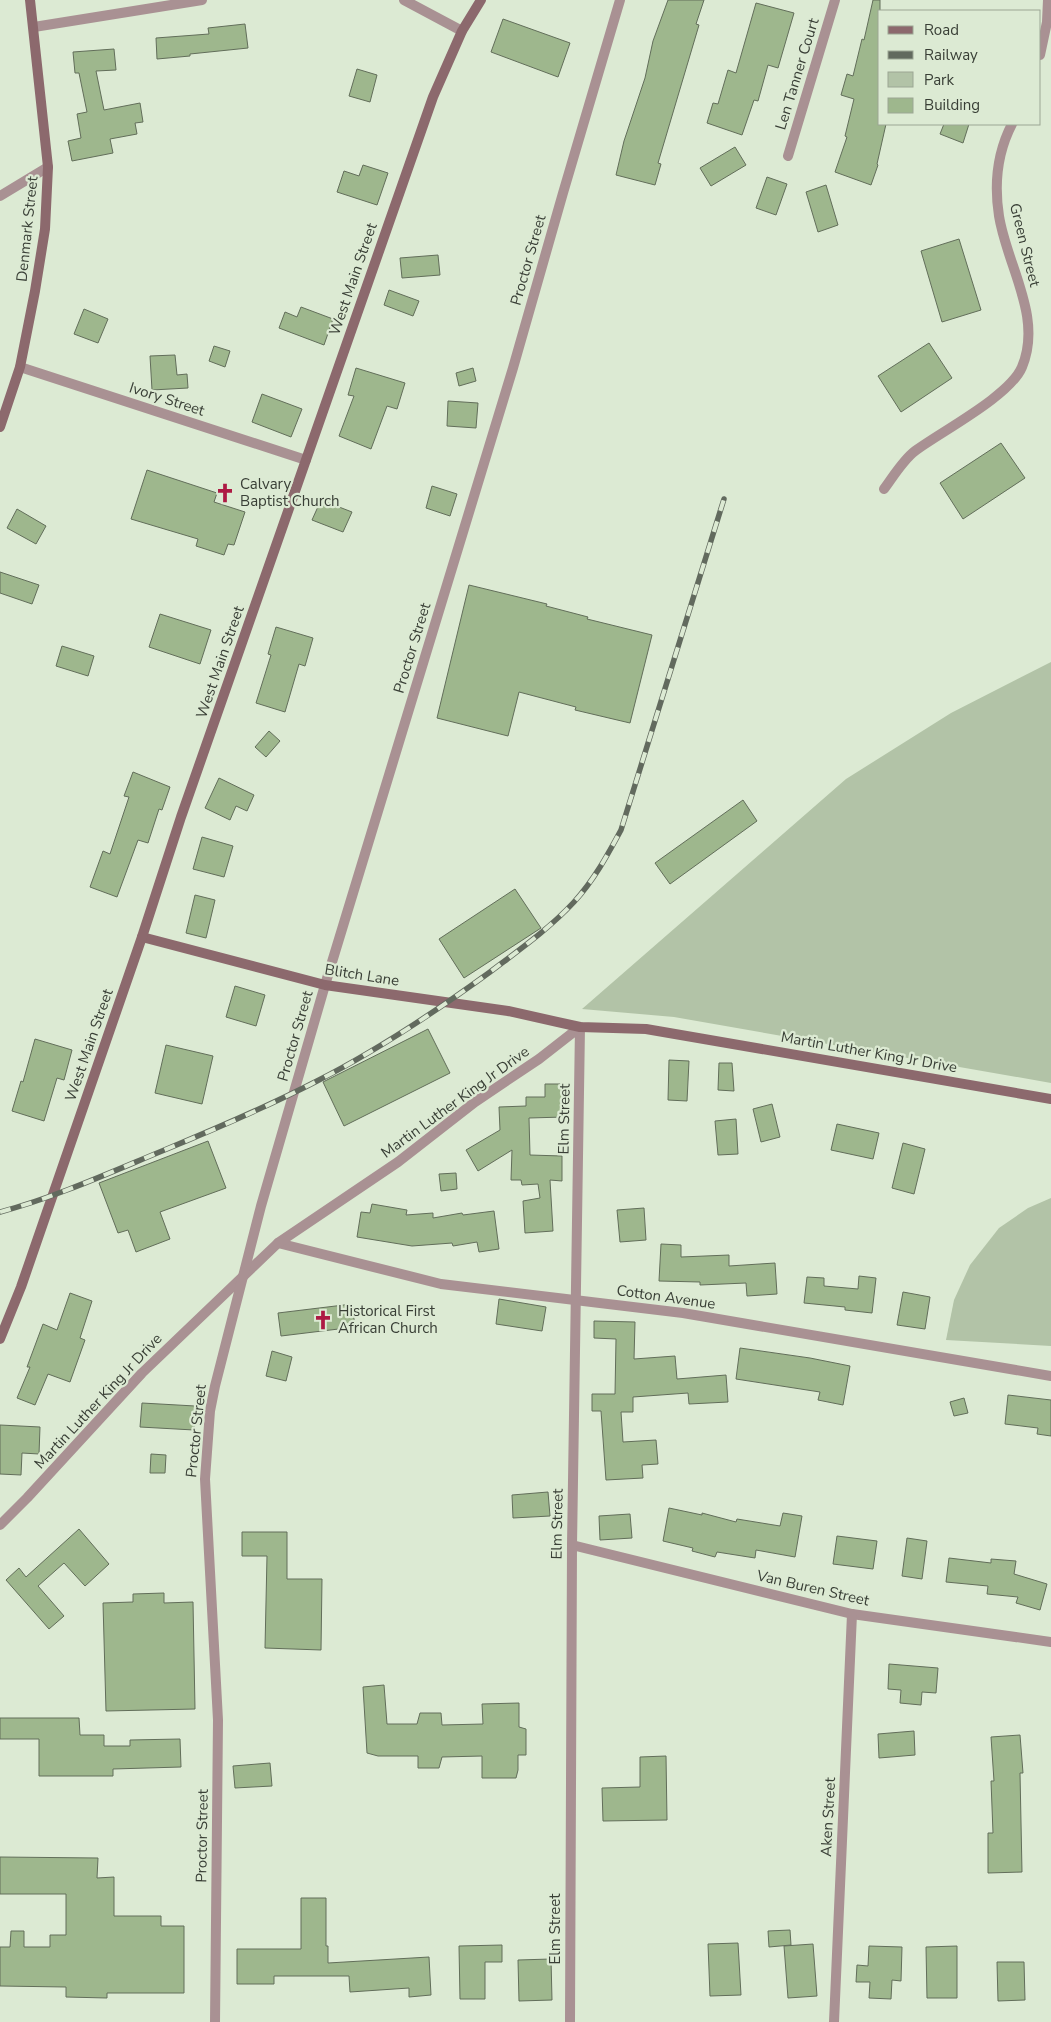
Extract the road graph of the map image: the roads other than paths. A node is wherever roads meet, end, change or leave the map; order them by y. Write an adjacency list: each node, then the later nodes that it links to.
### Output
1 (30, 0): 8 (street, Denmark Street)
2 (202, 0): 8 (street)
3 (404, 0): 9 (street)
4 (481, 0): 9 (street, West Main Street)
5 (620, 0): 20 (street, Proctor Street)
6 (835, 0): 12 (street, Len Tanner Court)
7 (1048, 0): 10 (street)
8 (34, 27): 13 (street, Denmark Street)
9 (462, 31): 17 (street, West Main Street)
10 (1041, 50)
11 (1012, 125): 18 (street, Green Street)
12 (788, 156)
13 (48, 167): 14 (street); 15 (street, Denmark Street)
14 (0, 196)
15 (20, 366): 16 (street, Denmark Street); 17 (street, Ivory Street)
16 (0, 427)
17 (306, 460): 19 (street, West Main Street)
18 (884, 489)
19 (142, 937): 20 (street, Blitch Lane); 26 (street, West Main Street)
20 (325, 985): 21 (street, Blitch Lane); 24 (street, Proctor Street)
21 (580, 1027): 22 (street, Martin Luther King Jr Drive); 23 (street, Martin Luther King Jr Drive); 25 (street, Elm Street)
22 (1051, 1099)
23 (278, 1243): 24 (street, Martin Luther King Jr Drive); 25 (street, Cotton Avenue)
24 (242, 1276): 28 (street, Martin Luther King Jr Drive); 32 (street, Proctor Street)
25 (576, 1300): 27 (street, Cotton Avenue); 29 (street, Elm Street)
26 (0, 1340)
27 (1051, 1376)
28 (0, 1525)
29 (572, 1545): 30 (street, Van Buren Street); 33 (street, Elm Street)
30 (852, 1614): 31 (street, Van Buren Street); 34 (street, Aken Street)
31 (1051, 1642)
32 (215, 2022)
33 (570, 2022)
34 (834, 2022)

